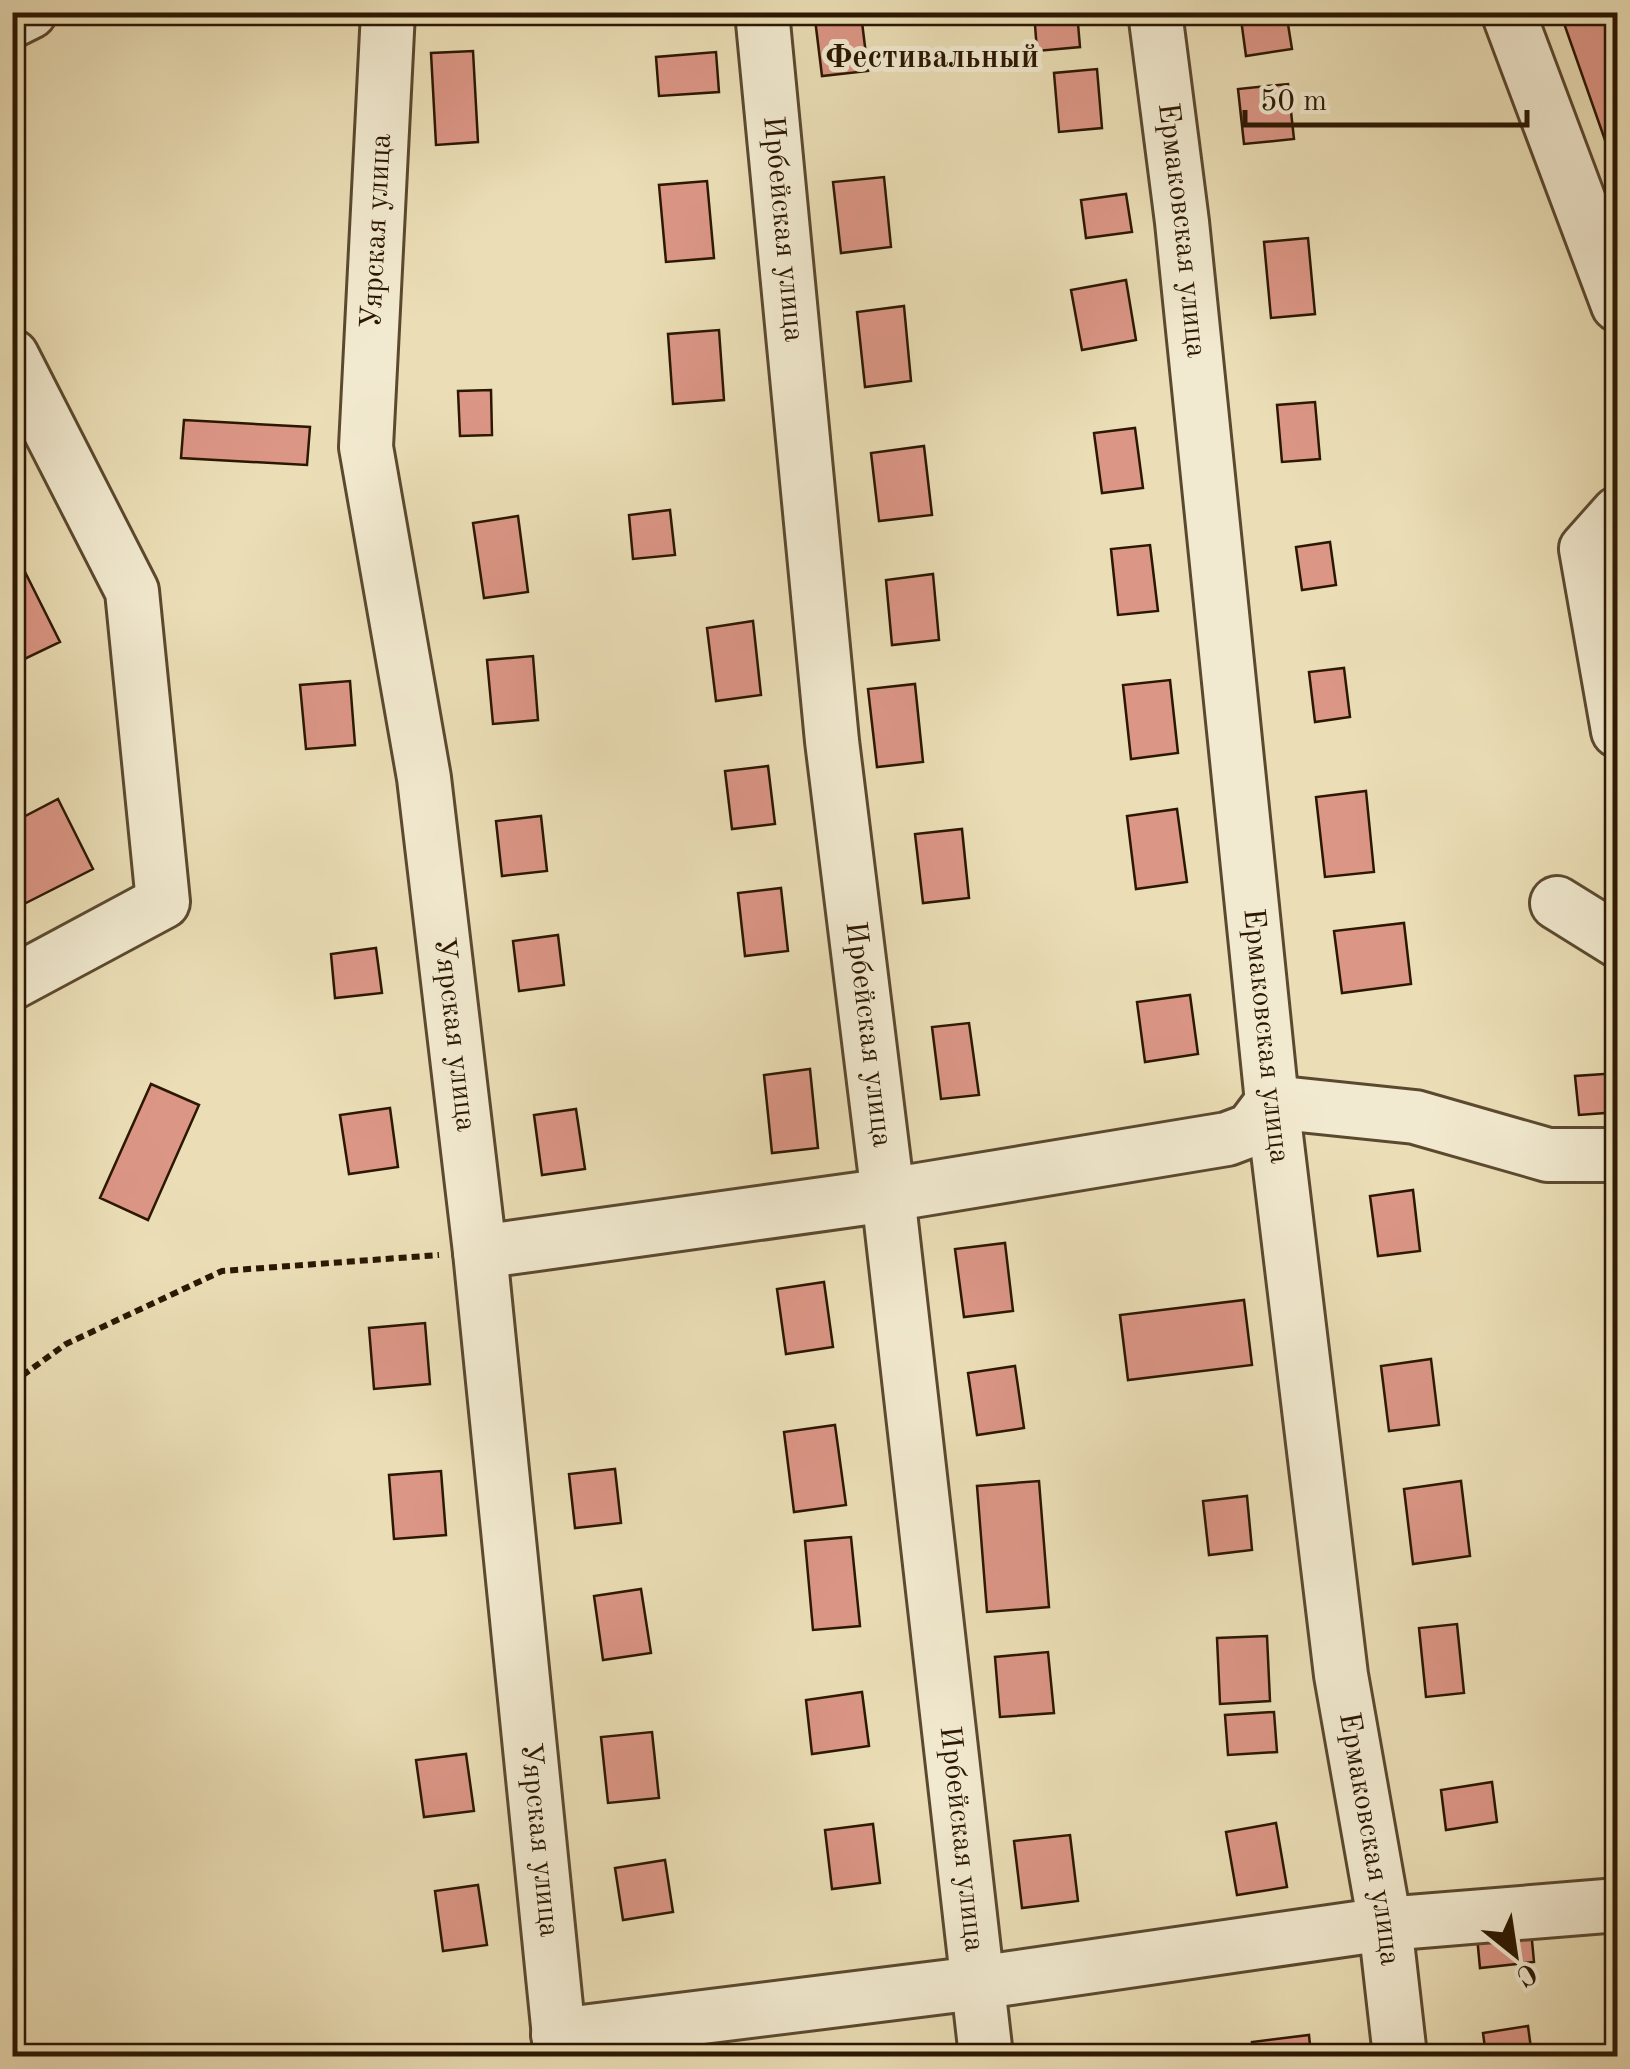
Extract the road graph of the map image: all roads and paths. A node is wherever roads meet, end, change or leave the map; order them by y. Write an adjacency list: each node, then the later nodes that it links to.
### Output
1 (30, 12): 6 (street)
2 (388, 12): 17 (street, Уярская улица)
3 (762, 12): 16 (street, Ирбейская улица)
4 (1155, 12): 14 (street, Ермаковская улица)
5 (1508, 12): 7 (street)
6 (12, 21)
7 (1618, 305)
8 (12, 356): 13 (street)
9 (1618, 513): 10 (street)
10 (1618, 731)
11 (1558, 903): 12 (street)
12 (1618, 941)
13 (12, 983)
14 (1272, 1102): 15 (street); 16 (street); 20 (street, Ермаковская улица)
15 (1618, 1155)
16 (888, 1194): 17 (street); 21 (street, Ирбейская улица)
17 (480, 1252): 18 (path); 22 (street, Уярская улица)
18 (12, 1383)
19 (1618, 1906): 20 (street)
20 (1384, 1924): 21 (street); 24 (street, Ермаковская улица)
21 (976, 1984): 22 (street); 23 (street, Ирбейская улица)
22 (560, 2046)
23 (986, 2056)
24 (1400, 2056)

